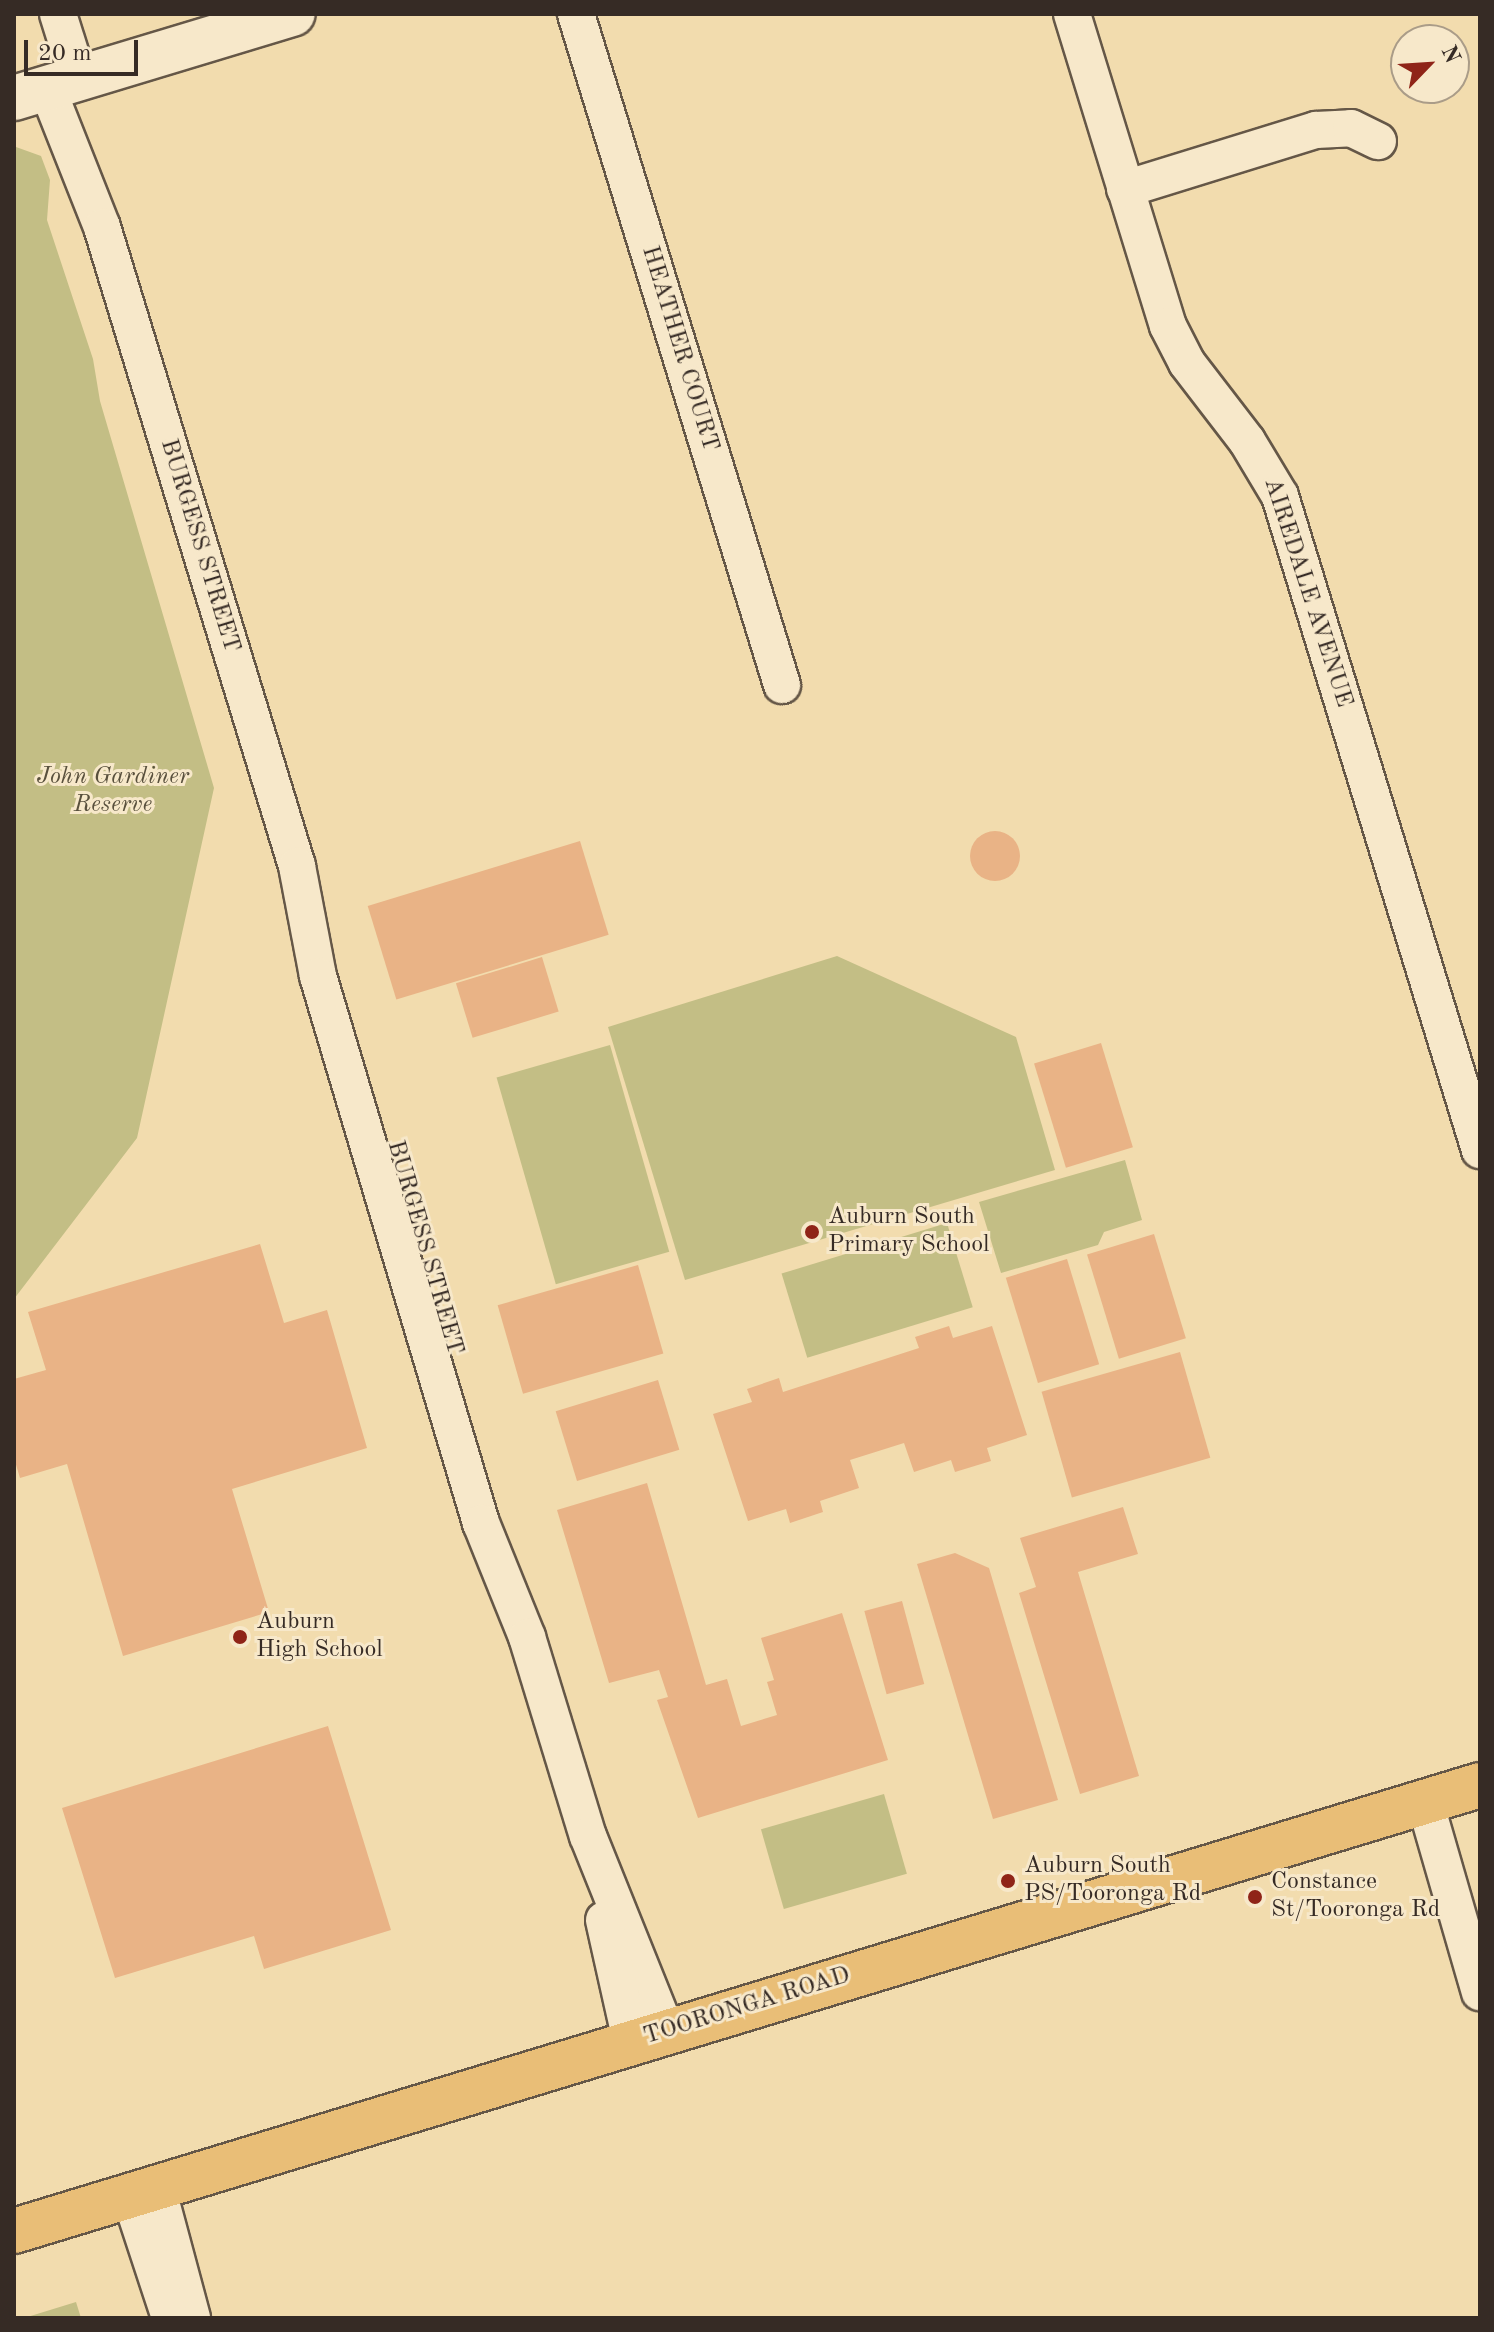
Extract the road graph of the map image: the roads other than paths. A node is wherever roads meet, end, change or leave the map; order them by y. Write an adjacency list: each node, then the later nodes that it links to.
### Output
1 (58, 14): 5 (street, BURGESS STREET)
2 (293, 14): 5 (main road)
3 (576, 14): 8 (street, HEATHER COURT)
4 (1072, 14): 7 (street, AIREDALE AVENUE)
5 (52, 86): 13 (street, BURGESS STREET)
6 (1378, 141): 7 (street)
7 (1125, 189): 9 (street, AIREDALE AVENUE)
8 (782, 685)
9 (1480, 1150)
10 (1480, 1785): 11 (main road, TOORONGA ROAD)
11 (1425, 1802): 12 (street); 13 (main road, TOORONGA ROAD)
12 (1480, 1992)
13 (648, 2036): 14 (main road, TOORONGA ROAD)
14 (144, 2191): 15 (main road, TOORONGA ROAD); 16 (street); 17 (street)
15 (14, 2231)
16 (170, 2318)
17 (192, 2318)

